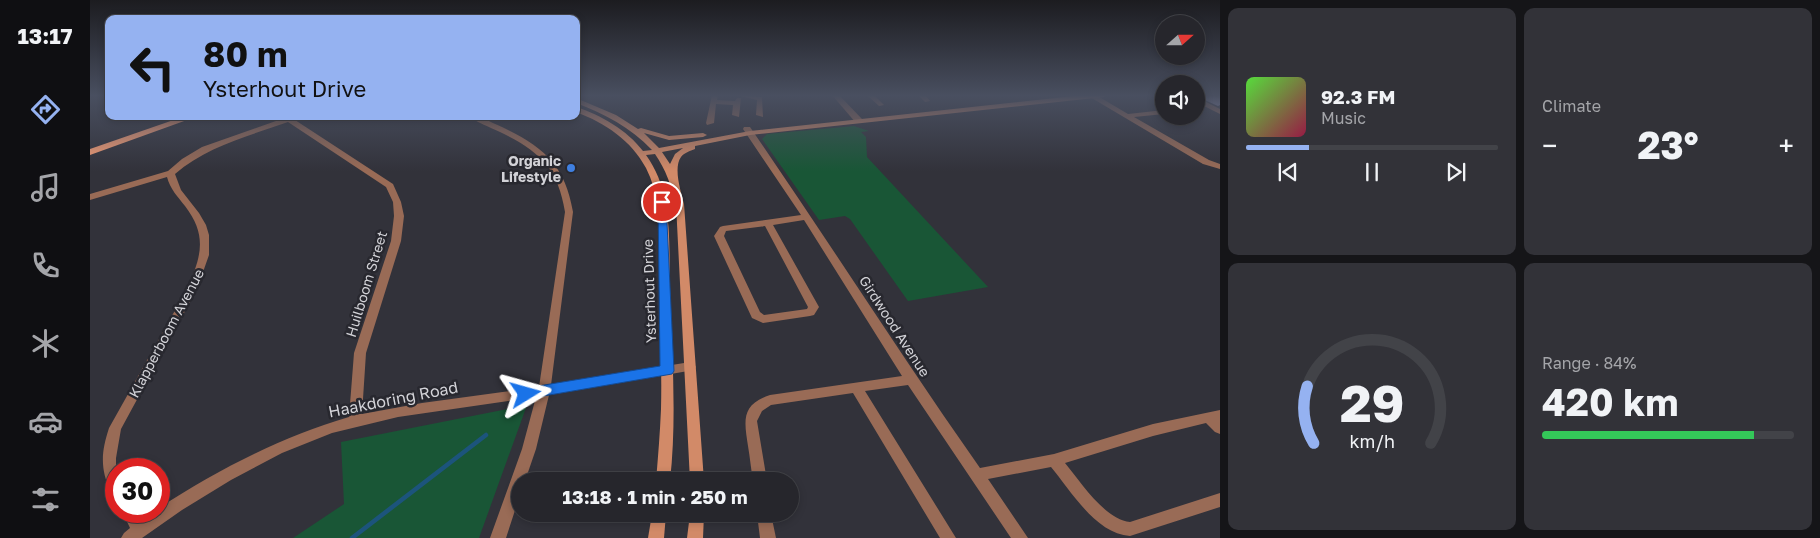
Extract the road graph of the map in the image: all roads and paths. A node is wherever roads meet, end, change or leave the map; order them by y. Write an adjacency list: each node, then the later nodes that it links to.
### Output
1 (157, 120): 14 (main road)
2 (182, 120): 16 (main road)
3 (287, 120): 19 (street)
4 (296, 120): 30 (street, Huilboom Street)
5 (481, 120): 28 (street)
6 (598, 120): 17 (main road, Ysterhout Drive)
7 (621, 120): 15 (main road)
8 (623, 120): 13 (main road)
9 (868, 120): 11 (main road)
10 (1135, 120): 18 (street)
11 (860, 121): 12 (main road)
12 (748, 131): 13 (main road); 22 (street, Girdwood Avenue)
13 (723, 136): 15 (main road); 20 (main road)
14 (90, 143)
15 (656, 148): 17 (main road); 20 (main road)
16 (90, 152)
17 (640, 152): 25 (main road, Ysterhout Drive)
18 (1220, 167)
19 (171, 173): 21 (street); 32 (street, Klapperboom Avenue)
20 (674, 184): 24 (main road)
21 (90, 197)
22 (807, 217): 23 (street); 26 (street, Girdwood Avenue)
23 (768, 223): 23 (street)
24 (690, 367): 25 (street, Haakdoring Road); 35 (main road)
25 (667, 371): 28 (street, Haakdoring Road); 34 (main road, Ysterhout Drive)
26 (911, 380): 27 (street); 37 (street, Girdwood Avenue)
27 (856, 387): 36 (street); 47 (street)
28 (544, 391): 30 (street, Haakdoring Road); 43 (street)
29 (1215, 417): 31 (street); 33 (street)
30 (355, 421): 42 (street, Haakdoring Road)
31 (1220, 428)
32 (109, 458)
33 (1054, 460): 37 (street); 38 (street)
34 (664, 472)
35 (696, 472)
36 (759, 472)
37 (977, 476): 48 (street, Girdwood Avenue)
38 (1220, 500)
39 (658, 522): 44 (main road)
40 (696, 522): 45 (main road)
41 (765, 522): 46 (street)
42 (134, 534)
43 (498, 538)
44 (656, 538)
45 (695, 538)
46 (768, 538)
47 (948, 538)
48 (1020, 538)

